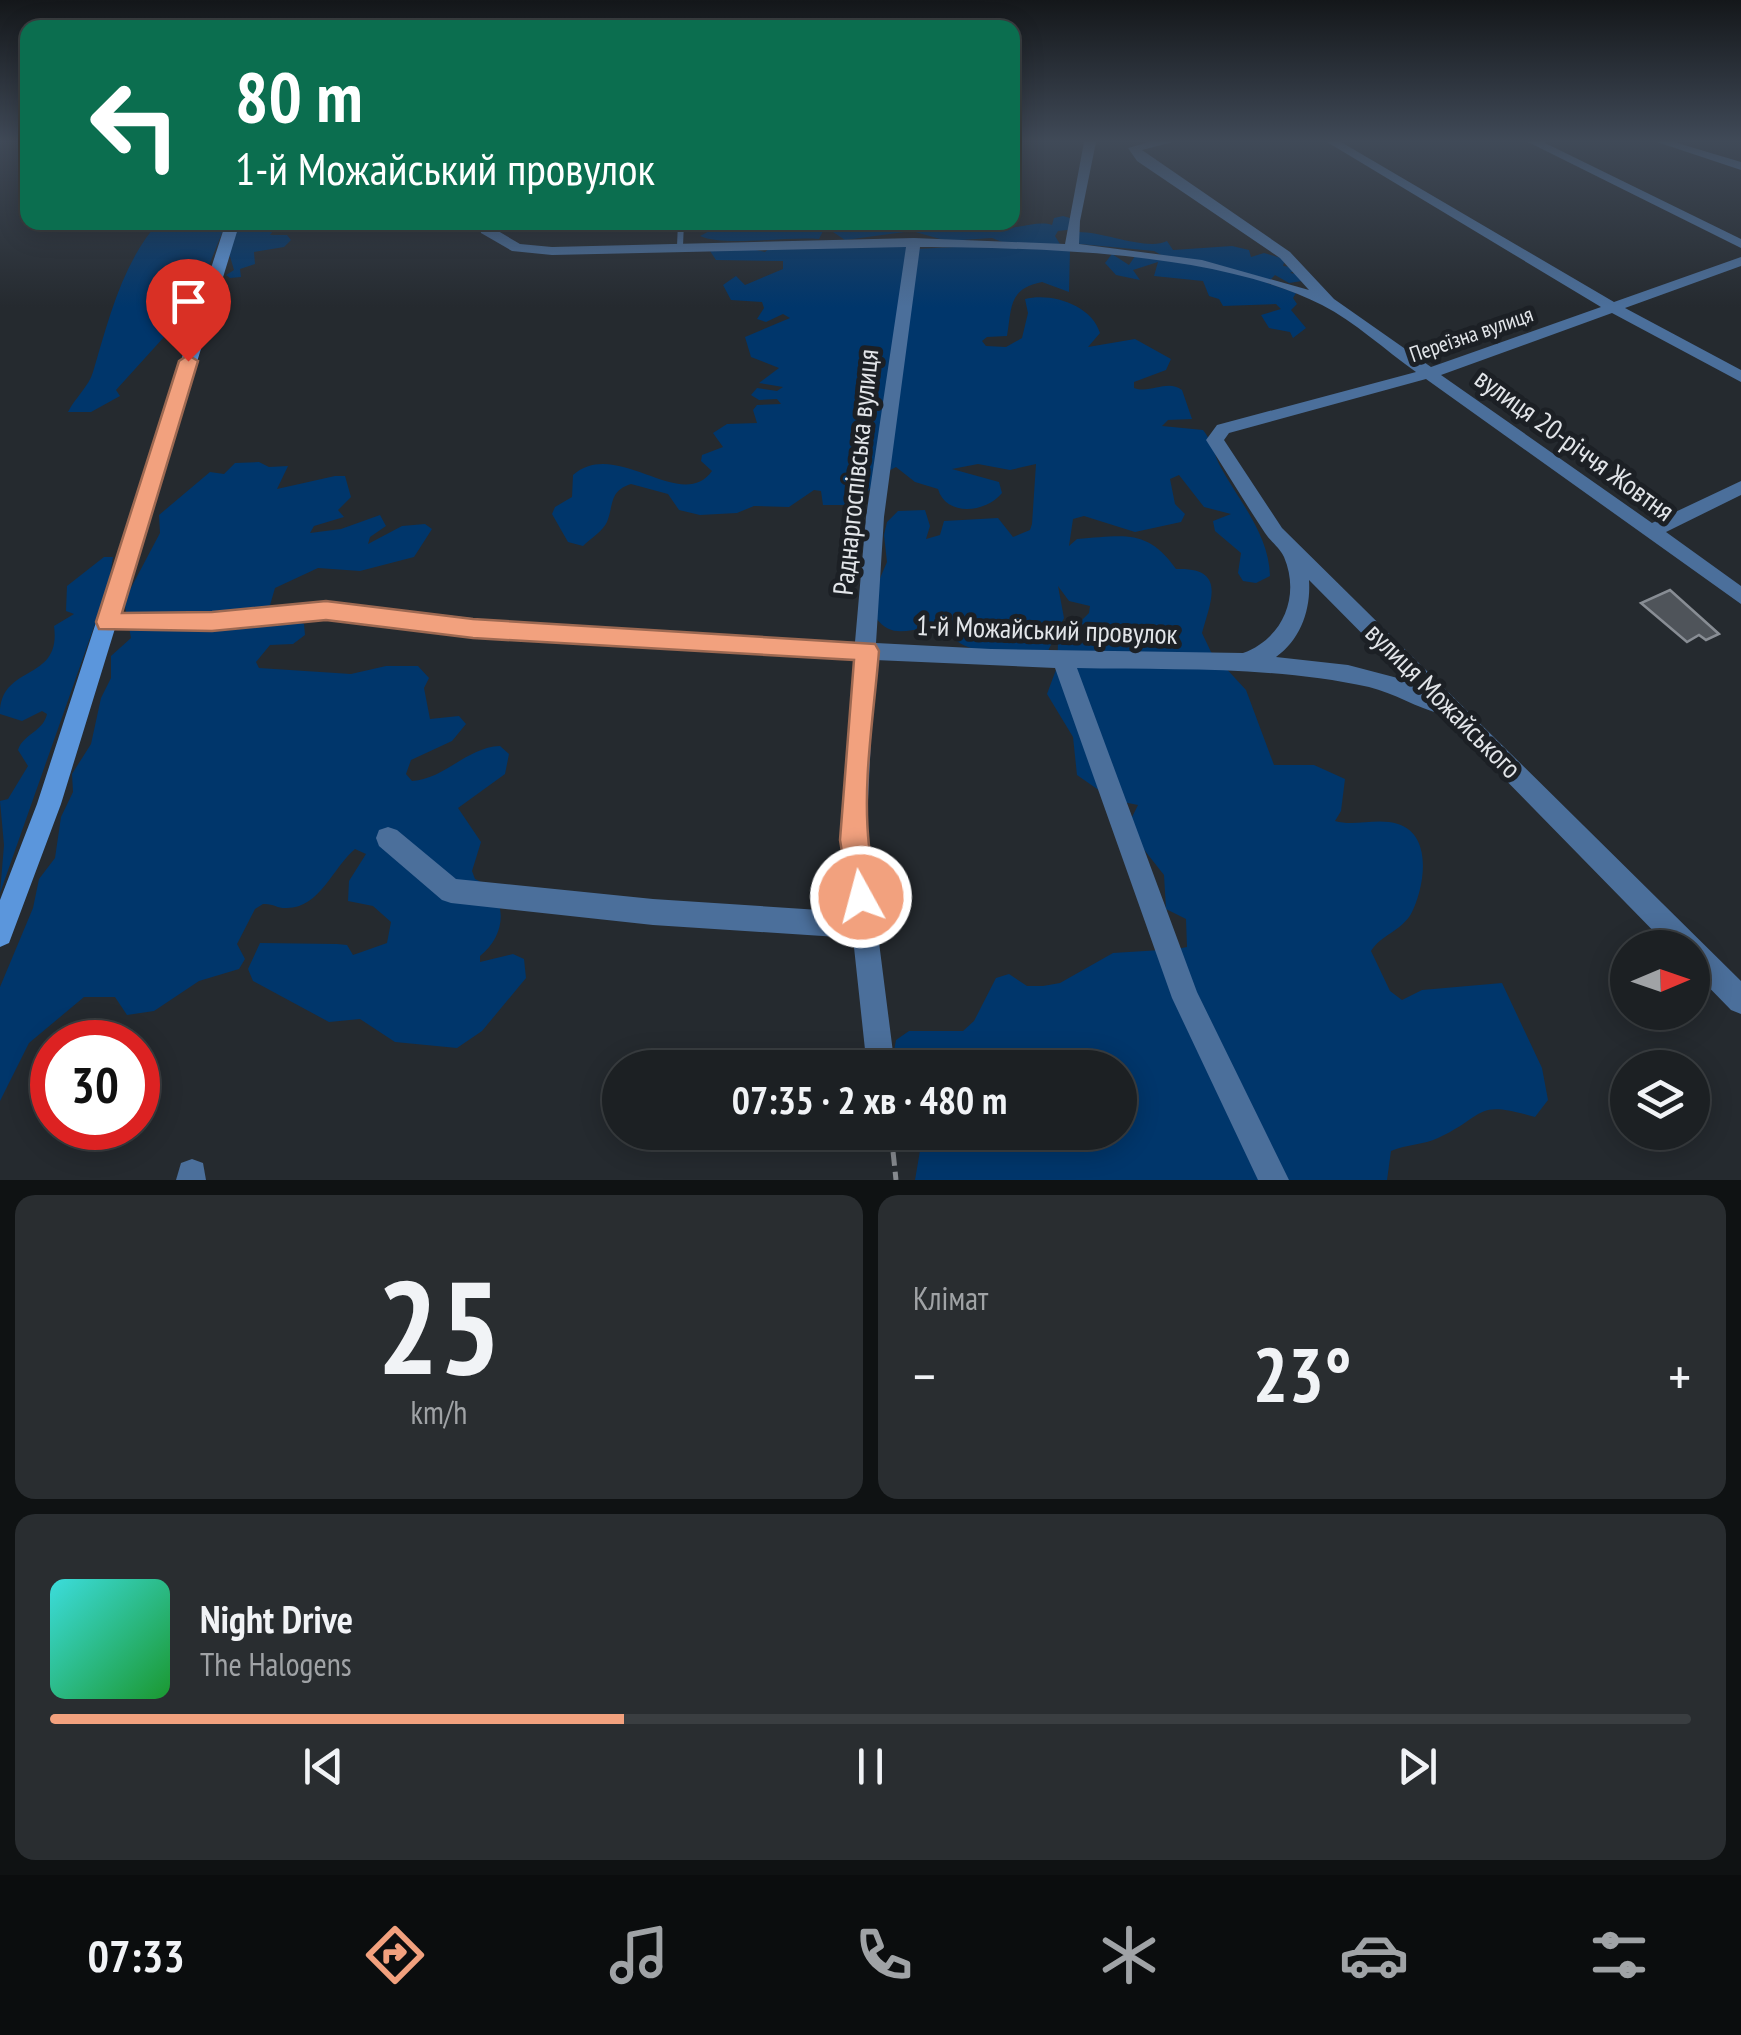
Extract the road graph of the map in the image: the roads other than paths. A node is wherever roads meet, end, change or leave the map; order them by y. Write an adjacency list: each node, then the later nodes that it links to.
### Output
1 (1076, 197): 11 (street)
2 (1199, 197): 13 (street)
3 (1426, 197): 14 (street)
4 (1646, 197): 9 (street)
5 (230, 230): 22 (street)
6 (486, 230): 10 (street)
7 (681, 230): 10 (lane)
8 (914, 242): 10 (street); 11 (street); 23 (street, Раднаргоспівська вулиця)
9 (1741, 244)
10 (680, 246)
11 (1072, 248): 13 (street)
12 (1741, 261): 14 (street, Переїзна вулиця)
13 (1328, 302): 15 (street, вулиця 20-річчя Жовтня)
14 (1612, 308): 15 (street, Переїзна вулиця); 16 (street)
15 (1431, 373): 17 (street, Переїзна вулиця); 19 (street, вулиця 20-річчя Жовтня)
16 (1741, 377)
17 (1215, 440): 20 (street, вулиця Можайського)
18 (1741, 487): 19 (street)
19 (1650, 532): 21 (street, вулиця 20-річчя Жовтня)
20 (1291, 549): 25 (street); 26 (street, вулиця Можайського)
21 (1741, 596)
22 (108, 622): 23 (street, 1-й Можайський провулок); 30 (street)
23 (867, 651): 24 (street, 1-й Можайський провулок); 28 (street, Раднаргоспівська вулиця)
24 (1063, 658): 25 (street, 1-й Можайський провулок); 34 (street)
25 (1244, 662): 26 (street, 1-й Можайський провулок)
26 (1464, 719): 29 (street, вулиця Можайського)
27 (388, 838): 28 (street)
28 (864, 926): 33 (street, Раднаргоспівська вулиця)
29 (1672, 930)
30 (0, 934)
31 (1710, 968): 32 (street, вулиця Можайського)
32 (1741, 1000)
33 (879, 1050)
34 (1274, 1180)

